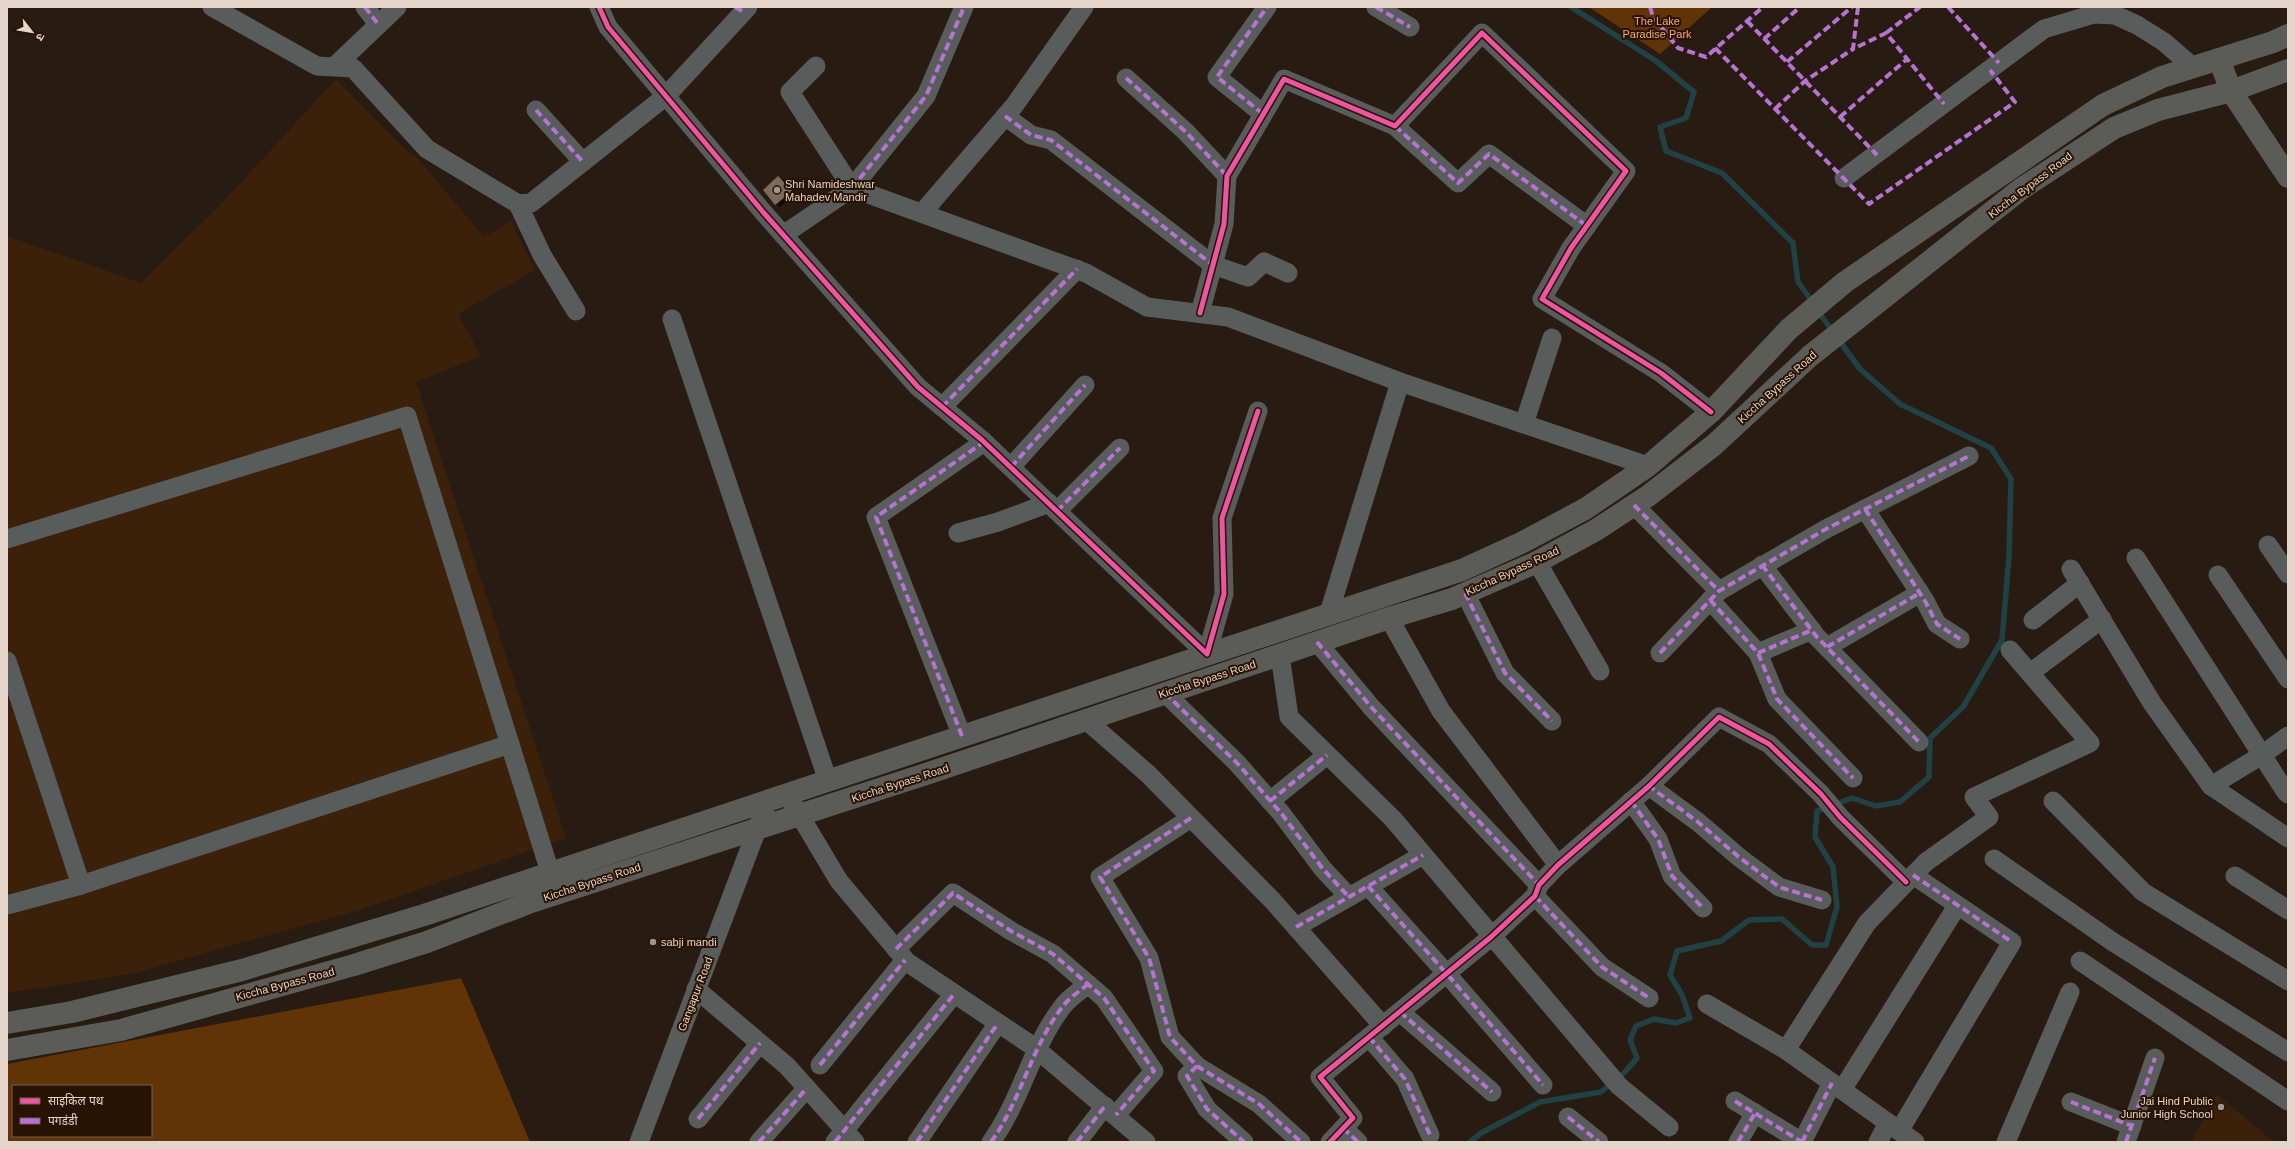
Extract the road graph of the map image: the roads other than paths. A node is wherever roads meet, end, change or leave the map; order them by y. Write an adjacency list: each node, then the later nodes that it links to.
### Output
1 (212, 7): 14 (street)
2 (365, 7): 10 (street)
3 (397, 7): 10 (street)
4 (599, 7): 20 (street)
5 (964, 7): 29 (street)
6 (1084, 7): 23 (street)
7 (1267, 7): 22 (street)
8 (1376, 7): 11 (street)
9 (742, 9): 20 (street)
10 (378, 24): 14 (street)
11 (1410, 27)
12 (2288, 34): 13 (main road)
13 (2219, 59): 16 (main road); 19 (main road)
14 (334, 66): 30 (street)
15 (816, 66): 29 (street)
16 (2193, 67): 28 (street); 45 (main road)
17 (2288, 70): 19 (main road, Kiccha Bypass Road)
18 (1126, 78): 26 (street)
19 (2232, 91): 27 (main road); 52 (main road, Kiccha Bypass Road)
20 (666, 96): 25 (street); 33 (street)
21 (536, 110): 25 (street)
22 (1263, 114): 24 (street); 26 (street)
23 (1005, 116): 31 (street); 34 (street)
24 (1395, 126): 32 (street); 32 (street)
25 (583, 162): 30 (street)
26 (1227, 176): 34 (street)
27 (2288, 176)
28 (1844, 178)
29 (852, 188): 31 (street); 33 (street)
30 (518, 204): 37 (street)
31 (922, 213): 35 (street)
32 (1587, 226): 45 (street)
33 (783, 235): 43 (street)
34 (1213, 265): 36 (street); 38 (street)
35 (1077, 269): 38 (street); 43 (street)
36 (1288, 273)
37 (576, 311)
38 (1200, 313): 41 (street)
39 (672, 319): 96 (street)
40 (1552, 338): 46 (street)
41 (1400, 382): 46 (street); 67 (street)
42 (1085, 385): 51 (street)
43 (942, 407): 47 (street)
44 (1258, 411): 78 (street)
45 (1711, 412): 50 (main road)
46 (1524, 424): 50 (street)
47 (984, 442): 51 (street); 89 (street)
48 (1120, 448): 53 (street)
49 (1969, 456): 54 (street)
50 (1648, 466): 56 (main road)
51 (1011, 467): 53 (street)
52 (1634, 505): 60 (main road, Kiccha Bypass Road); 66 (street)
53 (1053, 507): 55 (street); 78 (street)
54 (1866, 509): 61 (street); 65 (street)
55 (958, 532)
56 (1538, 535): 60 (main road); 67 (main road)
57 (7, 539): 92 (street)
58 (2268, 545): 62 (street)
59 (2136, 558): 94 (street)
60 (1542, 559): 64 (main road, Kiccha Bypass Road); 81 (street)
61 (1762, 565): 66 (street); 71 (street)
62 (2288, 574)
63 (2218, 575): 84 (street)
64 (1465, 593): 68 (main road, Kiccha Bypass Road); 88 (street)
65 (1920, 593): 72 (street); 74 (street)
66 (1714, 596): 76 (street); 77 (street)
67 (1329, 613): 78 (main road)
68 (1389, 618): 73 (main road, Kiccha Bypass Road); 113 (street)
69 (2102, 619): 70 (street); 82 (street); 98 (street)
70 (2033, 620)
71 (1812, 630): 74 (street); 77 (street)
72 (1960, 639)
73 (1318, 642): 79 (main road, Kiccha Bypass Road); 119 (street)
74 (1827, 647): 91 (street)
75 (2010, 650): 82 (street)
76 (1660, 653)
77 (1758, 653): 95 (street)
78 (1207, 654): 83 (main road); 86 (main road)
79 (1280, 655): 83 (main road, Kiccha Bypass Road); 93 (street)
80 (7, 661): 117 (street)
81 (1600, 671)
82 (2030, 673): 116 (street)
83 (1214, 677): 85 (main road, Kiccha Bypass Road)
84 (2288, 679)
85 (1165, 694): 87 (main road, Kiccha Bypass Road); 101 (street)
86 (1080, 696): 87 (main road); 89 (main road)
87 (1086, 720): 104 (main road, Kiccha Bypass Road); 106 (street)
88 (1552, 721)
89 (962, 736): 96 (main road)
90 (2286, 740): 94 (street)
91 (1920, 742)
92 (510, 744): 114 (street); 117 (street)
93 (1327, 755): 101 (street); 111 (street)
94 (2262, 755): 98 (street); 99 (street)
95 (1853, 778)
96 (828, 780): 100 (main road); 104 (main road)
97 (1649, 786): 102 (street); 116 (street); 121 (street)
98 (2211, 786): 109 (street)
99 (2288, 794)
100 (777, 797): 105 (street); 107 (main road); 108 (street, Gangapur Road)
101 (1270, 801): 120 (street)
102 (1631, 801): 113 (street); 124 (street)
103 (2053, 801): 131 (street)
104 (834, 804): 105 (main road, Kiccha Bypass Road)
105 (799, 816): 108 (main road, Kiccha Bypass Road); 128 (street)
106 (1191, 818): 126 (street); 149 (street)
107 (701, 821): 110 (main road); 114 (main road)
108 (756, 830): 110 (main road, Kiccha Bypass Road); 133 (street, Gangapur Road)
109 (2288, 838)
110 (708, 844): 143 (main road, Kiccha Bypass Road)
111 (1423, 855): 118 (street); 127 (street)
112 (1994, 859): 146 (street)
113 (1558, 865): 119 (street)
114 (550, 872): 139 (main road)
115 (2235, 876): 125 (street)
116 (1910, 879): 123 (street); 145 (street)
117 (81, 885): 122 (street)
118 (1368, 886): 120 (street); 130 (street)
119 (1537, 891): 127 (street); 136 (street)
120 (1349, 897): 126 (street)
121 (1822, 900)
122 (7, 905)
123 (1957, 906): 151 (street); 162 (street)
124 (1704, 908)
125 (2288, 910)
126 (1296, 927): 141 (street)
127 (1491, 937): 130 (street); 161 (street)
128 (901, 955): 132 (street); 135 (street); 148 (street)
129 (2080, 961): 155 (street)
130 (1447, 974): 138 (street); 150 (street)
131 (2288, 981)
132 (1088, 984): 144 (street); 157 (street)
133 (696, 989): 142 (street); 167 (street, Gangapur Road)
134 (2070, 992): 182 (street)
135 (954, 994): 140 (street); 166 (street)
136 (1649, 998)
137 (1707, 1004): 145 (street)
138 (1400, 1012): 141 (street); 153 (street)
139 (7, 1023)
140 (998, 1023): 144 (street); 169 (street)
141 (1376, 1031): 163 (street); 165 (street)
142 (760, 1043): 152 (street); 160 (street)
143 (7, 1050)
144 (1038, 1050): 157 (street); 170 (street)
145 (1786, 1050): 151 (street)
146 (2288, 1052)
147 (2155, 1058): 164 (street)
148 (820, 1064)
149 (1197, 1066): 173 (street); 174 (street)
150 (1543, 1085)
151 (1837, 1087): 162 (street); 179 (street)
152 (807, 1088): 166 (street); 168 (street)
153 (1492, 1092)
154 (1735, 1101): 158 (street)
155 (2288, 1101)
156 (2071, 1102): 164 (street)
157 (1110, 1110): 171 (street); 172 (street)
158 (1755, 1113): 178 (street); 179 (street)
159 (1568, 1117): 177 (street)
160 (698, 1119)
161 (1669, 1127)
162 (1894, 1127): 180 (street); 181 (street)
163 (1344, 1128): 175 (street); 176 (street)
164 (2129, 1134)
165 (1430, 1135)
166 (845, 1138)
167 (639, 1142)
168 (760, 1142)
169 (916, 1142)
170 (991, 1142)
171 (1076, 1142)
172 (1146, 1142)
173 (1244, 1142)
174 (1301, 1142)
175 (1330, 1142)
176 (1358, 1142)
177 (1599, 1142)
178 (1738, 1142)
179 (1802, 1142)
180 (1878, 1142)
181 (1915, 1142)
182 (2006, 1142)

